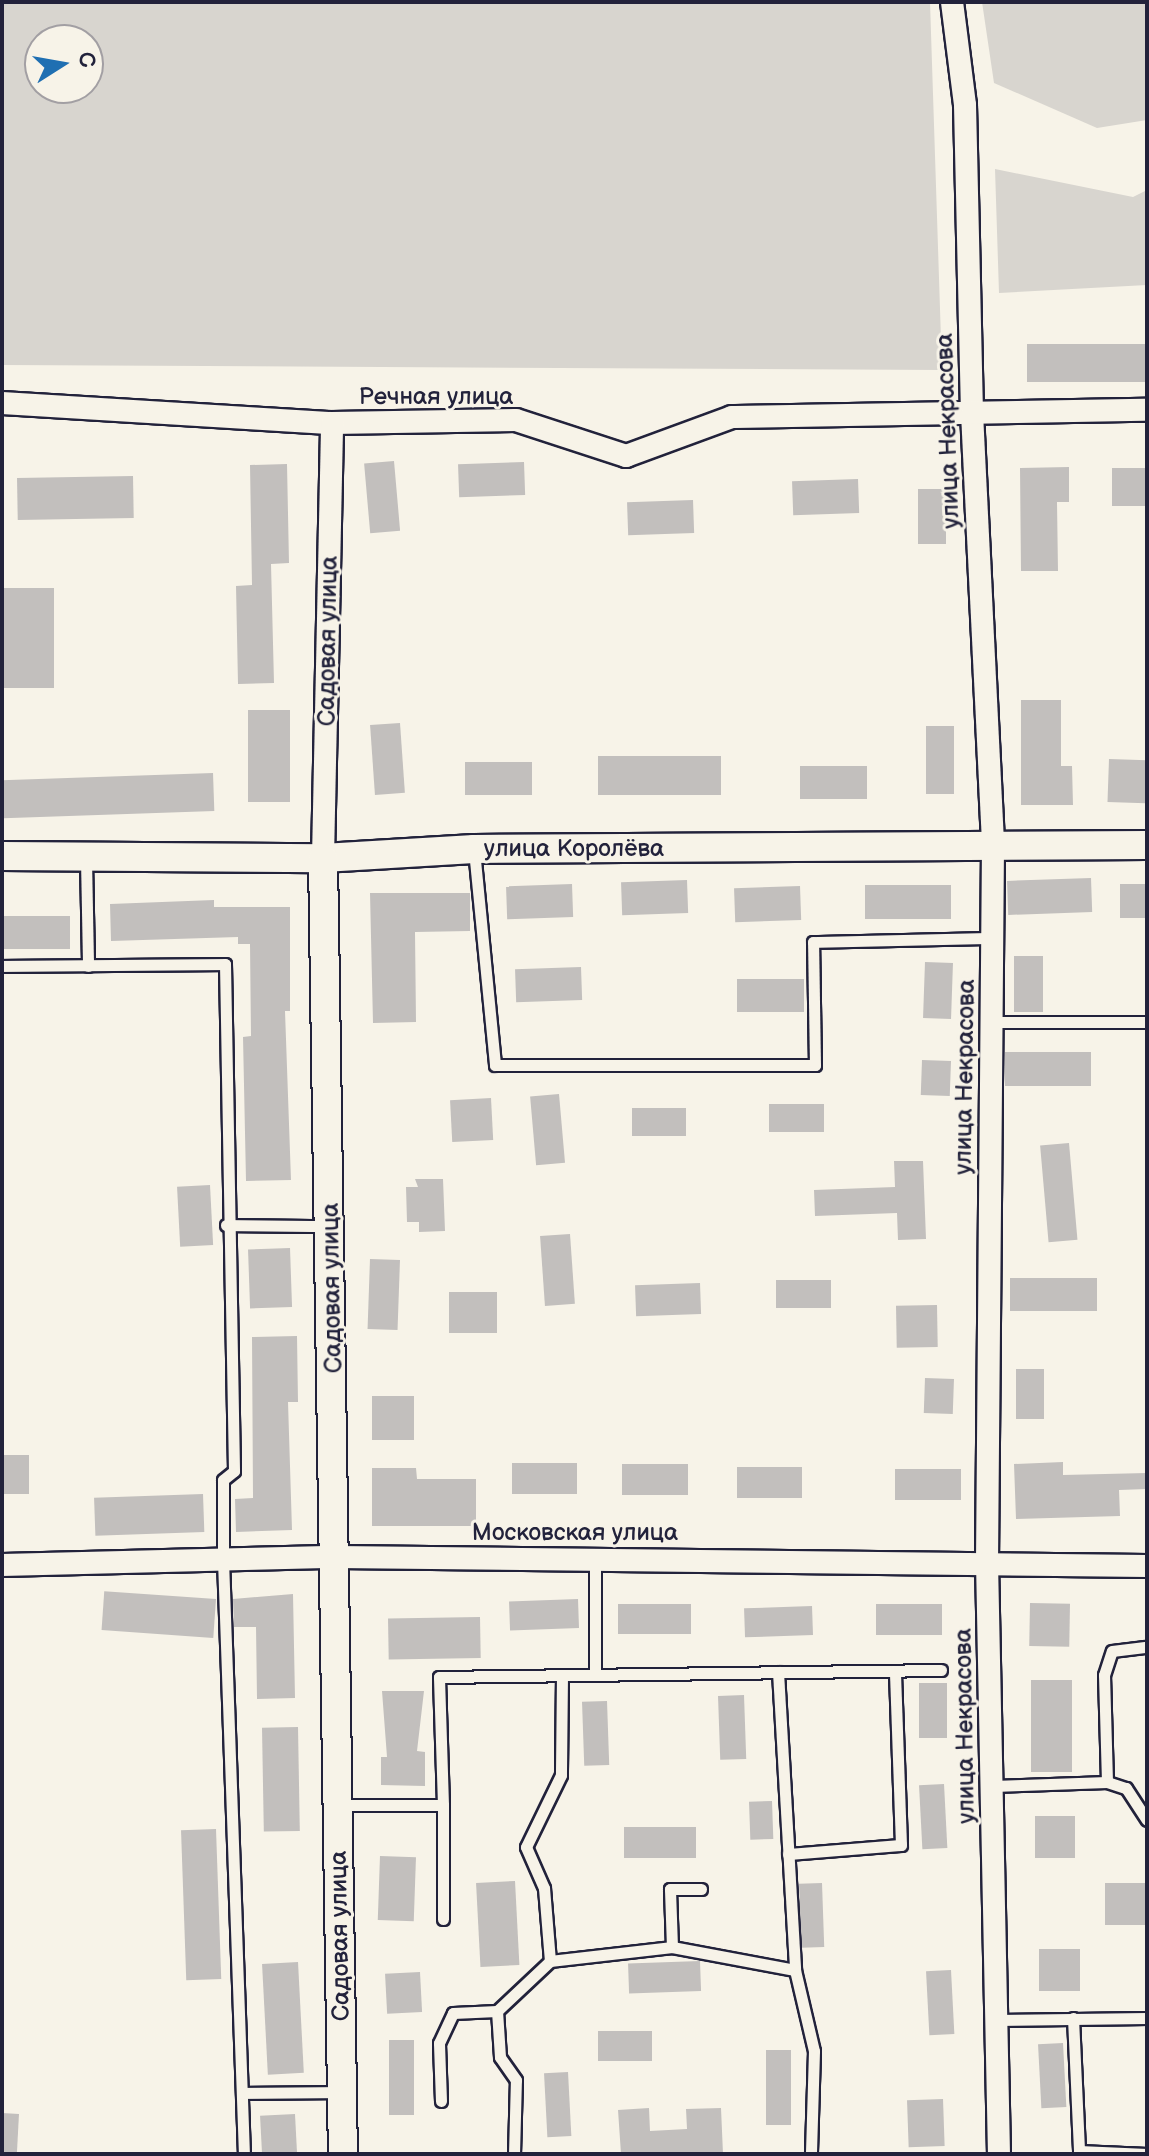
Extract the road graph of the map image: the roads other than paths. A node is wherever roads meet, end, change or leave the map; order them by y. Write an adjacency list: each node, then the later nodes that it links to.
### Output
1 (952, 2): 4 (street, улица Некрасова)
2 (2, 403): 5 (street, Речная улица)
3 (1147, 410): 4 (street, Речная улица)
4 (972, 413): 5 (street, Речная улица); 7 (street, улица Некрасова)
5 (332, 423): 11 (street, Садовая улица)
6 (1147, 845): 7 (street, улица Королёва)
7 (993, 846): 8 (street, улица Королёва); 12 (street, улица Некрасова)
8 (474, 849): 11 (street, улица Королёва); 12 (lane)
9 (2, 856): 10 (street, улица Королёва)
10 (86, 856): 11 (street, улица Королёва); 14 (lane)
11 (323, 858): 18 (street, Садовая улица)
12 (993, 938): 15 (street, улица Некрасова)
13 (2, 966): 14 (lane)
14 (88, 966): 17 (lane)
15 (992, 1022): 16 (lane); 22 (street, улица Некрасова)
16 (1147, 1022)
17 (226, 1225): 18 (lane); 21 (lane)
18 (331, 1226): 19 (street, Садовая улица)
19 (336, 1557): 20 (street, Московская улица); 21 (street, Московская улица); 33 (street, Садовая улица)
20 (595, 1559): 22 (street, Московская улица); 30 (lane)
21 (223, 1560): 23 (street, Московская улица); 47 (lane)
22 (987, 1562): 24 (street, Московская улица); 32 (street, улица Некрасова)
23 (2, 1565)
24 (1147, 1566)
25 (1147, 1647): 31 (lane)
26 (941, 1670): 27 (lane)
27 (895, 1671): 28 (lane); 36 (lane)
28 (778, 1672): 30 (lane); 36 (lane)
29 (562, 1675): 30 (lane); 34 (lane); 40 (lane)
30 (595, 1675)
31 (1107, 1782): 32 (lane); 35 (lane)
32 (993, 1786): 45 (street, улица Некрасова)
33 (338, 1805): 34 (lane); 46 (street, Садовая улица)
34 (443, 1805): 38 (lane)
35 (1147, 1820)
36 (788, 1854): 41 (lane)
37 (701, 1889): 39 (lane)
38 (443, 1919)
39 (672, 1947): 40 (lane); 41 (lane)
40 (550, 1961): 42 (lane)
41 (795, 1970): 52 (lane)
42 (497, 2011): 48 (lane); 51 (lane)
43 (1073, 2018): 44 (lane); 45 (lane); 54 (lane)
44 (1147, 2018)
45 (997, 2020): 53 (street, улица Некрасова)
46 (342, 2092): 47 (lane); 50 (street, Садовая улица)
47 (242, 2093): 49 (lane)
48 (441, 2101)
49 (244, 2154)
50 (343, 2154)
51 (514, 2154)
52 (811, 2154)
53 (999, 2154)
54 (1147, 2154)

